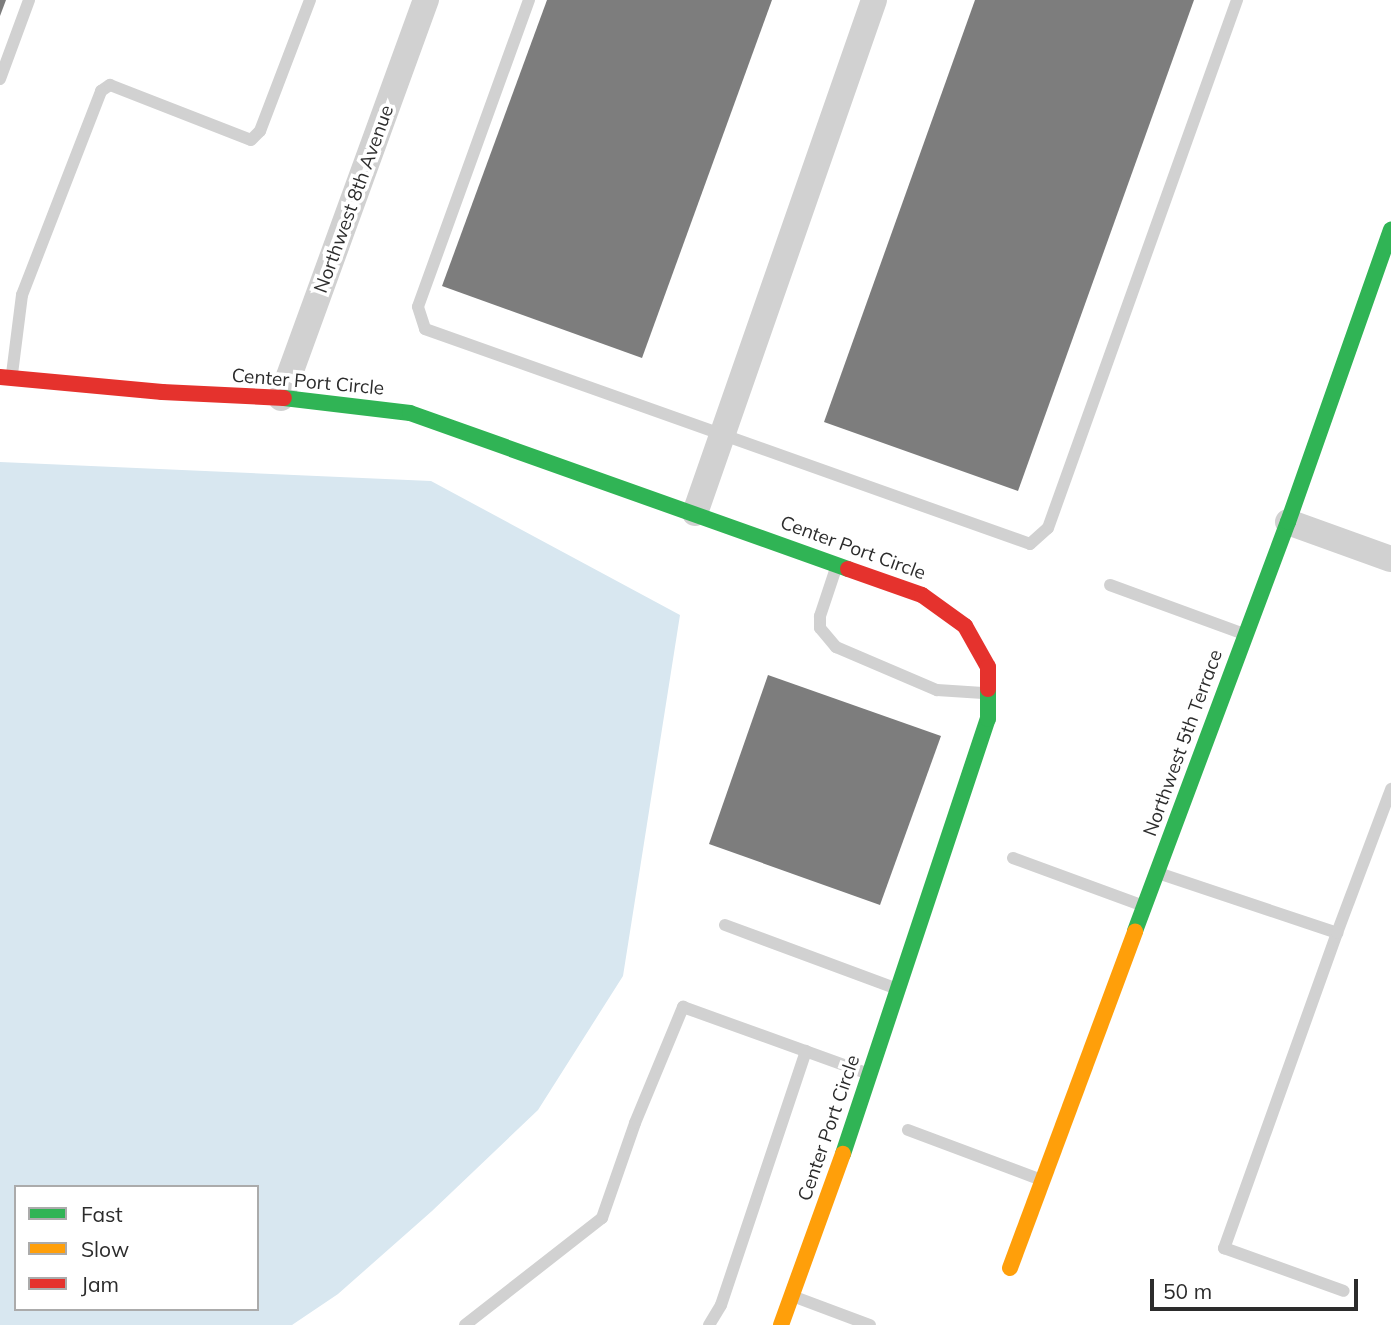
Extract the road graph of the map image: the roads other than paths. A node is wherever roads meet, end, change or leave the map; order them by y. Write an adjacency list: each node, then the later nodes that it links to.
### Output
1 (29, 0): 7 (lane)
2 (310, 0): 9 (lane)
3 (426, 0): 10 (street, Northwest 8th Avenue)
4 (529, 0): 11 (lane)
5 (874, 0): 11 (street)
6 (1237, 0): 11 (lane)
7 (0, 79)
8 (1391, 230): 13 (street, Northwest 5th Terrace)
9 (6, 377): 10 (street, Center Port Circle)
10 (281, 398): 12 (street, Center Port Circle)
11 (723, 434): 12 (street)
12 (695, 513): 15 (street, Center Port Circle)
13 (1288, 522): 14 (street); 17 (street, Northwest 5th Terrace)
14 (1391, 559)
15 (837, 564): 18 (street, Center Port Circle); 18 (lane)
16 (1110, 585): 17 (lane)
17 (1246, 635): 21 (street, Northwest 5th Terrace)
18 (989, 692): 25 (street, Center Port Circle)
19 (1391, 789): 24 (lane)
20 (1013, 858): 22 (lane)
21 (1157, 873): 22 (street, Northwest 5th Terrace); 24 (lane)
22 (1145, 907): 29 (street, Northwest 5th Terrace)
23 (725, 925): 25 (lane)
24 (1337, 933): 31 (lane)
25 (898, 990): 27 (street, Center Port Circle)
26 (806, 1051): 27 (lane); 33 (lane); 34 (lane)
27 (869, 1074): 32 (street, Center Port Circle)
28 (908, 1130): 29 (lane)
29 (1042, 1181): 30 (street, Northwest 5th Terrace)
30 (1010, 1269)
31 (1343, 1292)
32 (792, 1296): 35 (street, Center Port Circle); 36 (lane)
33 (465, 1325)
34 (709, 1325)
35 (781, 1325)
36 (870, 1325)

